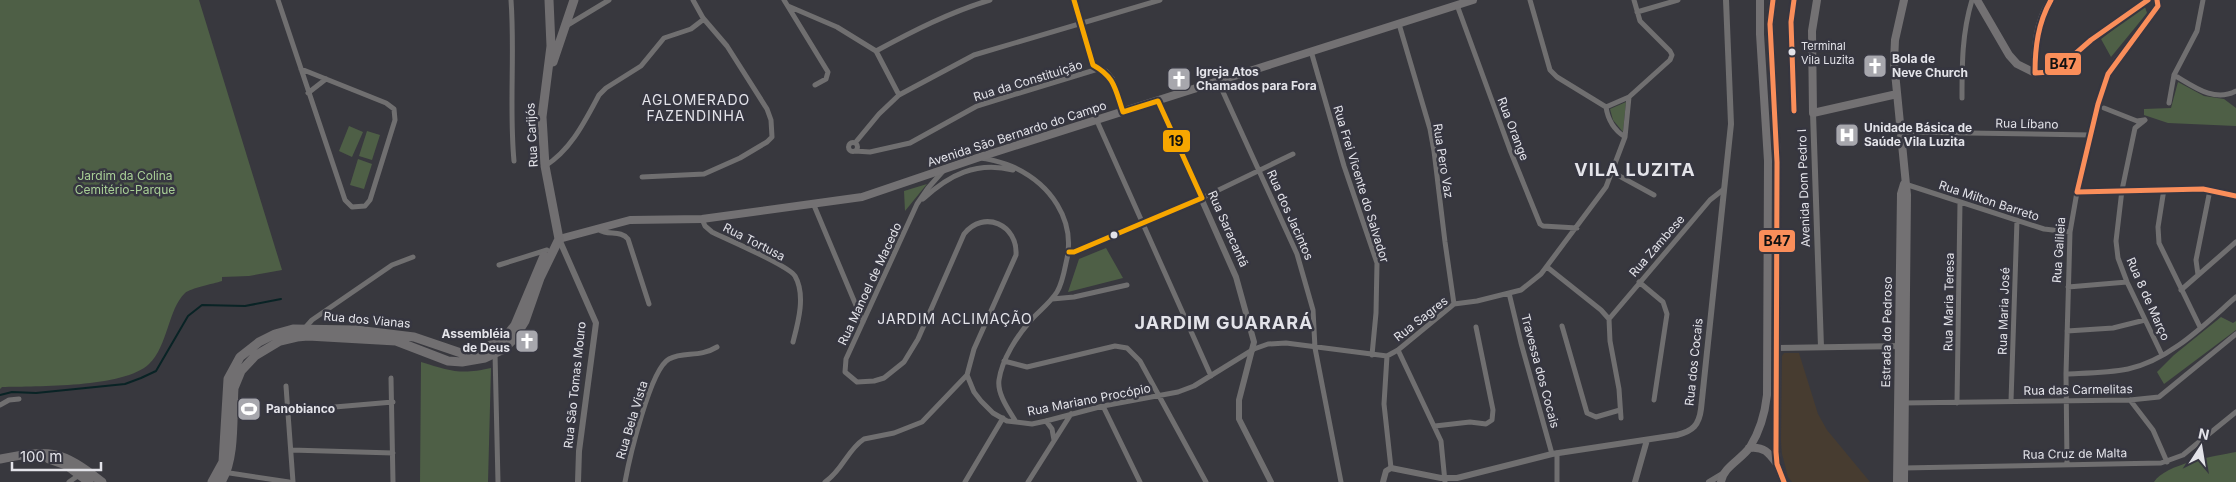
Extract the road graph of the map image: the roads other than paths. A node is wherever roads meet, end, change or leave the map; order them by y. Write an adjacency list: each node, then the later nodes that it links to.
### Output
1 (278, 0): 38 (street)
2 (511, 0): 64 (street)
3 (549, 0): 31 (main road, Rua Carijós)
4 (574, 0): 33 (main road)
5 (609, 0): 33 (street)
6 (693, 0): 32 (street)
7 (784, 0): 28 (street)
8 (964, 0): 29 (street)
9 (990, 0): 29 (street)
10 (1074, 0): 34 (street)
11 (1160, 0): 34 (street)
12 (1473, 0): 27 (main road, Avenida São Bernardo do Campo)
13 (1530, 0): 54 (street)
14 (1634, 0): 30 (street)
15 (1678, 0): 30 (street)
16 (1726, 0): 72 (street, Rua dos Cocais)
17 (1760, 0): 157 (main road)
18 (1773, 0): 122 (main road)
19 (1817, 0): 57 (main road, Avenida Dom Pedro I)
20 (1904, 0): 48 (main road, Estrada do Pedroso)
21 (1972, 0): 51 (street)
22 (1977, 0): 40 (main road)
23 (2051, 0): 40 (main road)
24 (2148, 0): 40 (street)
25 (2157, 0): 60 (street, Rua Galileia)
26 (2203, 0): 41 (street)
27 (1457, 5): 35 (main road, Avenida São Bernardo do Campo); 87 (street, Rua Orange)
28 (788, 6): 36 (street); 45 (street)
29 (966, 7): 36 (street)
30 (1637, 12): 50 (street)
31 (550, 16): 33 (main road); 42 (main road, Rua Carijós)
32 (704, 19): 65 (street); 70 (street)
33 (567, 22): 42 (main road)
34 (1080, 23): 39 (street); 49 (street)
35 (1399, 24): 37 (main road, Avenida São Bernardo do Campo); 106 (street, Rua Pero Vaz)
36 (876, 51): 49 (street)
37 (1311, 51): 44 (main road, Avenida São Bernardo do Campo); 126 (street, Rua Frei Vicente do Salvador)
38 (300, 69): 43 (street); 47 (street)
39 (1098, 69): 49 (street, Rua da Constituição); 56 (street)
40 (2035, 72)
41 (2174, 75): 46 (street); 53 (street)
42 (548, 76): 65 (main road, Rua Carijós)
43 (326, 80): 47 (street); 47 (street)
44 (1218, 81): 52 (main road, Avenida São Bernardo do Campo); 67 (street, Rua dos Jacintos)
45 (815, 85)
46 (2236, 91)
47 (308, 93)
48 (1897, 94): 57 (main road); 59 (main road, Estrada do Pedroso)
49 (899, 95)
50 (1629, 97): 54 (street); 61 (street, Rua Sagres)
51 (1962, 98)
52 (1158, 101): 56 (main road, Avenida São Bernardo do Campo); 79 (street, Rua Saracantã)
53 (2168, 103)
54 (1606, 107): 61 (street)
55 (2104, 108): 74 (street, Rua 8 de Março)
56 (1123, 112): 58 (main road, Avenida São Bernardo do Campo)
57 (1813, 113): 120 (street, Avenida Dom Pedro I)
58 (1096, 121): 63 (main road, Avenida São Bernardo do Campo); 85 (street)
59 (1902, 132): 60 (street, Rua Líbano); 71 (main road, Estrada do Pedroso)
60 (2091, 135): 76 (street, Rua Galileia)
61 (1626, 137): 69 (street, Rua Sagres)
62 (1293, 154): 67 (street)
63 (980, 157): 66 (main road, Avenida São Bernardo do Campo); 68 (street)
64 (514, 162)
65 (545, 166): 89 (main road, Rua Carijós)
66 (945, 169): 81 (main road, Avenida São Bernardo do Campo); 82 (street)
67 (1259, 169): 79 (street); 121 (street, Rua dos Jacintos)
68 (1022, 172): 82 (street); 92 (street, Rua Mariano Procópio)
69 (1612, 172): 77 (street); 87 (street, Rua Sagres)
70 (642, 177)
71 (1904, 184): 80 (street, Rua Milton Barreto); 118 (main road, Estrada do Pedroso)
72 (1724, 189): 97 (street, Rua Zambese); 156 (street, Rua dos Cocais)
73 (2164, 189): 74 (street); 75 (street); 101 (street)
74 (2122, 190): 76 (street); 98 (street, Rua 8 de Março)
75 (2210, 190): 78 (street); 96 (street)
76 (2076, 192): 88 (street, Rua Galileia)
77 (1654, 195)
78 (2236, 196)
79 (1202, 198): 85 (street); 123 (street, Rua Saracantã)
80 (1960, 202): 84 (street, Rua Milton Barreto); 143 (street, Rua Maria Teresa)
81 (813, 203): 83 (main road, Avenida São Bernardo do Campo); 109 (street)
82 (917, 204): 109 (street, Rua Manoel de Macedo)
83 (702, 219): 86 (main road, Avenida São Bernardo do Campo); 117 (street, Rua Tortusa)
84 (2016, 220): 88 (street, Rua Milton Barreto); 141 (street, Rua Maria José)
85 (1141, 225): 92 (street); 132 (street)
86 (597, 228): 89 (main road, Avenida São Bernardo do Campo); 105 (street)
87 (1576, 228): 95 (street, Rua Sagres)
88 (2070, 232): 100 (street, Rua Galileia)
89 (558, 235): 91 (main road, Rua dos Vianas); 116 (main road, Rua dos Vianas); 181 (street, Rua São Tomas Mouro)
90 (2236, 242): 96 (street)
91 (547, 250): 94 (street); 116 (main road, Rua dos Vianas)
92 (1069, 252): 104 (street, Rua Mariano Procópio)
93 (413, 258): 113 (street)
94 (499, 265)
95 (1547, 267): 102 (street, Rua Sagres); 107 (street)
96 (2198, 275): 101 (street)
97 (1639, 282): 107 (street, Rua Zambese); 137 (street)
98 (2127, 282): 100 (street); 108 (street, Rua 8 de Março)
99 (1127, 285): 104 (street)
100 (2068, 287): 114 (street, Rua Galileia)
101 (2181, 290): 112 (street)
102 (1509, 293): 106 (street, Rua Sagres); 160 (street, Travessa dos Cocais)
103 (2236, 297): 112 (street)
104 (1052, 299): 129 (street, Rua Mariano Procópio)
105 (649, 304)
106 (1454, 304): 124 (street, Rua Sagres)
107 (1608, 319): 146 (street)
108 (2145, 320): 114 (street); 127 (street, Rua 8 de Março)
109 (863, 322): 131 (street, Rua Manoel de Macedo)
110 (1562, 326): 146 (street)
111 (1476, 327): 154 (street)
112 (2200, 327): 127 (street)
113 (304, 329): 116 (main road, Rua dos Vianas); 168 (main road, Rua dos Vianas)
114 (2067, 331): 130 (street, Rua Galileia)
115 (2236, 334): 139 (street, Rua das Carmelitas)
116 (506, 342): 125 (main road, Rua dos Vianas)
117 (794, 342)
118 (1902, 346): 120 (street); 142 (main road, Estrada do Pedroso)
119 (717, 347): 182 (street, Rua Bela Vista)
120 (1821, 347): 122 (street)
121 (1315, 348): 123 (street, Rua Sagres); 126 (street, Rua Sagres); 189 (street, Rua dos Jacintos)
122 (1776, 348): 163 (main road)
123 (1254, 349): 132 (street, Rua Sagres); 188 (street, Rua Saracantã)
124 (1398, 350): 128 (street, Rua Sagres); 154 (street)
125 (495, 353): 168 (main road, Rua dos Vianas); 180 (street)
126 (1372, 355): 128 (street, Rua Sagres)
127 (2162, 355): 130 (street)
128 (1387, 356): 165 (street)
129 (1004, 361): 135 (street); 152 (street, Rua Mariano Procópio)
130 (2066, 374): 138 (street, Rua Galileia)
131 (967, 376): 150 (street); 183 (street)
132 (1211, 376): 135 (street, Rua Sagres)
133 (392, 378): 140 (street)
134 (286, 386): 147 (street)
135 (1160, 396): 145 (street, Rua Mariano Procópio); 187 (street)
136 (19, 399): 144 (street)
137 (1654, 400)
138 (2066, 400): 139 (street, Rua das Carmelitas); 141 (street, Rua das Carmelitas); 164 (street, Rua Galileia)
139 (2130, 400): 162 (street)
140 (393, 402): 147 (street); 159 (street)
141 (2011, 402): 143 (street, Rua das Carmelitas)
142 (1901, 403): 143 (street, Rua das Carmelitas); 166 (main road, Estrada do Pedroso)
143 (1957, 403)
144 (0, 405)
145 (1103, 406): 149 (street, Rua Mariano Procópio); 186 (street)
146 (1620, 410): 151 (street)
147 (288, 411): 158 (street)
148 (2236, 412): 162 (street)
149 (1071, 414): 153 (street, Rua Mariano Procópio); 155 (street)
150 (1004, 418): 152 (street); 184 (street)
151 (1621, 418)
152 (1016, 422): 153 (street, Rua Mariano Procópio)
153 (1046, 422): 155 (street)
154 (1435, 426): 170 (street)
155 (1054, 440): 185 (street)
156 (1647, 440): 160 (street, Rua dos Cocais); 192 (street)
157 (1749, 448): 163 (main road); 169 (main road)
158 (291, 450): 159 (street); 178 (street)
159 (393, 453): 179 (street)
160 (1555, 453): 170 (street, Rua dos Cocais); 191 (street, Travessa dos Cocais)
161 (0, 459): 167 (main road)
162 (2167, 462): 164 (street, Rua Cruz de Malta)
163 (1777, 464): 171 (main road)
164 (2067, 464): 166 (street, Rua Cruz de Malta)
165 (1391, 468): 170 (street, Rua dos Cocais); 190 (street)
166 (1901, 468): 195 (main road, Estrada do Pedroso); 196 (main road, Estrada do Pedroso)
167 (83, 472): 172 (street); 173 (main road); 174 (main road)
168 (223, 472): 175 (main road, Rua dos Vianas); 176 (main road, Rua dos Vianas); 177 (street)
169 (1724, 473): 193 (street); 194 (main road)
170 (1445, 480)
171 (1783, 481)
172 (69, 482)
173 (89, 482)
174 (102, 482)
175 (212, 482)
176 (221, 482)
177 (289, 482)
178 (294, 482)
179 (393, 482)
180 (498, 482)
181 (578, 482)
182 (625, 482)
183 (825, 482)
184 (965, 482)
185 (1028, 482)
186 (1140, 482)
187 (1206, 482)
188 (1271, 482)
189 (1341, 482)
190 (1383, 482)
191 (1557, 482)
192 (1635, 482)
193 (1709, 482)
194 (1721, 482)
195 (1897, 482)
196 (1904, 482)

